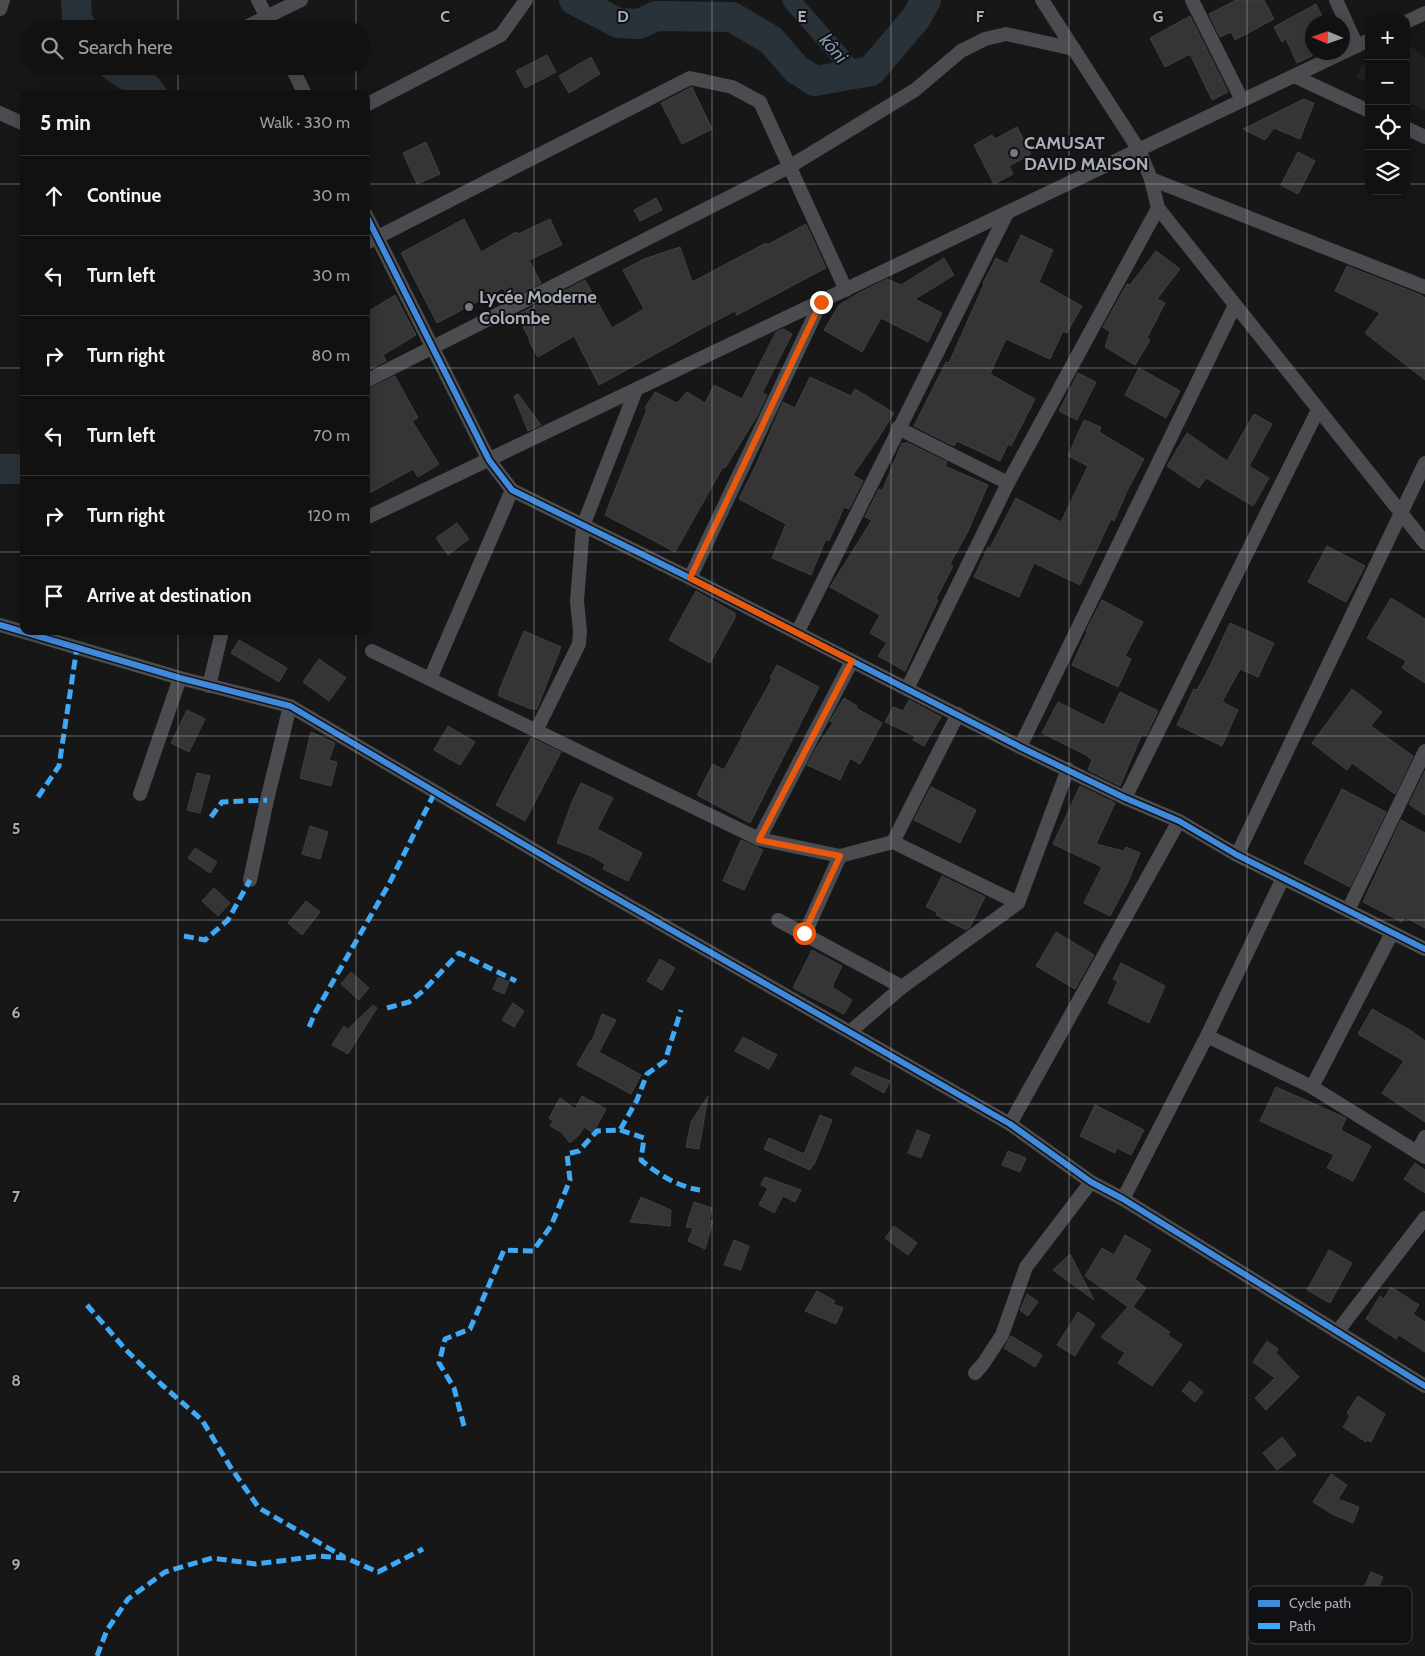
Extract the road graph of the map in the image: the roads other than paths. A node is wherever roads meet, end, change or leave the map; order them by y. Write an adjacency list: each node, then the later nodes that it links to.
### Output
1 (3, 0): 8 (street)
2 (258, 0): 10 (street)
3 (301, 0): 11 (street)
4 (1042, 0): 14 (street)
5 (1192, 0): 18 (street)
6 (1336, 0): 13 (street)
7 (523, 2): 19 (street)
8 (0, 9)
9 (1425, 14): 12 (street)
10 (268, 20)
11 (274, 20)
12 (1410, 20)
13 (1363, 43): 16 (street)
14 (1074, 49): 25 (street); 26 (street)
15 (296, 75): 17 (street)
16 (1294, 76): 18 (street); 20 (street)
17 (303, 90)
18 (1242, 100): 25 (street)
19 (370, 103)
20 (1365, 109)
21 (0, 114): 22 (street)
22 (20, 122)
23 (1410, 130): 24 (street)
24 (1425, 137)
25 (1139, 150): 27 (street); 29 (street)
26 (789, 167): 30 (street); 32 (street); 35 (street)
27 (1151, 179): 28 (street); 31 (street)
28 (1158, 208): 34 (street); 42 (street)
29 (1007, 213): 32 (street); 39 (street)
30 (372, 240): 35 (street)
31 (1425, 287)
32 (846, 290): 33 (street)
33 (821, 302): 37 (street); 48 (street)
34 (1235, 305): 38 (street); 63 (street)
35 (433, 347): 36 (street); 40 (street)
36 (370, 379)
37 (636, 390): 40 (street); 46 (street)
38 (1318, 410): 44 (street); 67 (street)
39 (898, 428): 42 (street); 51 (street)
40 (489, 460): 43 (street); 45 (street)
41 (1425, 463): 44 (street)
42 (1008, 483): 59 (street)
43 (512, 490): 46 (street); 57 (street)
44 (1400, 512): 47 (street); 71 (street)
45 (370, 516)
46 (583, 526): 48 (street); 62 (street)
47 (1425, 543)
48 (690, 578): 51 (street)
49 (0, 625): 50 (street)
50 (20, 631)
51 (797, 633): 55 (street)
52 (34, 635): 56 (street)
53 (221, 635): 58 (street)
54 (372, 651): 57 (street)
55 (852, 661): 59 (street); 69 (street)
56 (180, 678): 58 (street); 66 (street)
57 (430, 679): 62 (street)
58 (209, 686): 60 (street)
59 (907, 689): 61 (street)
60 (290, 706): 74 (street); 82 (street)
61 (958, 714): 63 (street); 70 (street)
62 (536, 731): 69 (street)
63 (1020, 747): 65 (street)
64 (1425, 751): 76 (street)
65 (1068, 770): 67 (street); 75 (street)
66 (140, 794)
67 (1125, 798): 68 (street)
68 (1179, 821): 71 (street); 85 (street)
69 (759, 840): 72 (street)
70 (893, 842): 72 (street); 75 (street)
71 (1237, 854): 73 (street)
72 (840, 856): 78 (street)
73 (1283, 878): 76 (street); 83 (street)
74 (250, 880)
75 (1018, 903): 81 (street)
76 (1348, 910): 79 (street)
77 (778, 920): 78 (street)
78 (804, 933): 81 (street)
79 (1392, 933): 80 (street); 84 (street)
80 (1425, 949)
81 (902, 987): 82 (street)
82 (851, 1031): 85 (street)
83 (1207, 1036): 84 (street); 89 (street)
84 (1312, 1087): 87 (street)
85 (1010, 1124): 88 (street)
86 (1425, 1137): 87 (street)
87 (1421, 1154)
88 (1091, 1182): 89 (street); 92 (street)
89 (1123, 1198): 91 (street)
90 (1425, 1218): 91 (street)
91 (1337, 1332): 93 (street)
92 (975, 1372)
93 (1425, 1386)

